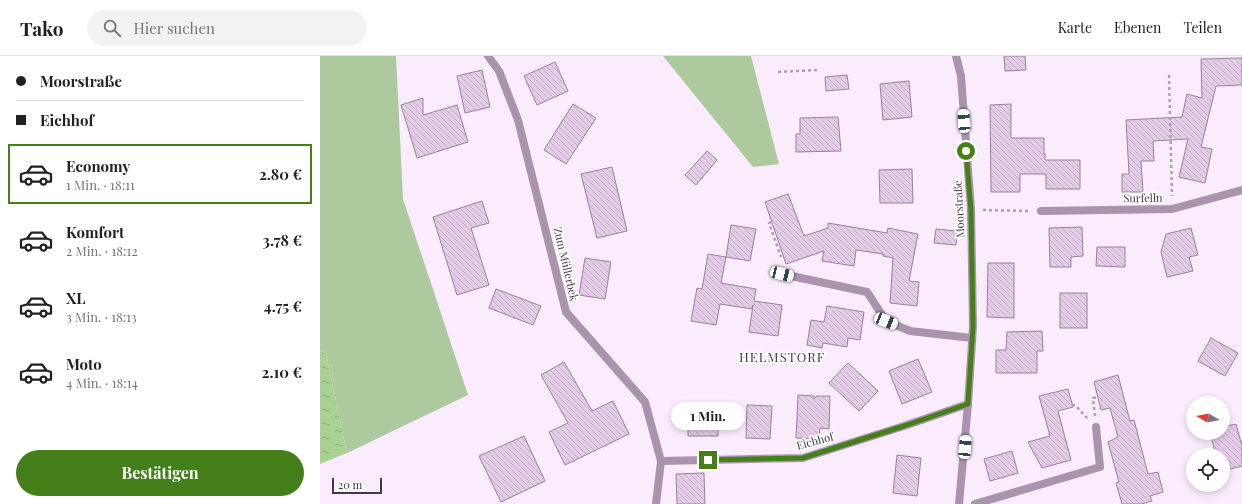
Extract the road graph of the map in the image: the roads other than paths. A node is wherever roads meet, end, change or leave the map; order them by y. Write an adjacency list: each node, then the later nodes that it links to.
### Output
1 (488, 56): 9 (street, Zum Müllerbek)
2 (956, 56): 6 (street, Moorstraße)
3 (1242, 190): 4 (street, Surfelln)
4 (1041, 211)
5 (782, 274): 6 (street)
6 (972, 338): 7 (street, Moorstraße)
7 (968, 404): 9 (street, Eichhof); 11 (street, Moorstraße)
8 (1096, 426): 12 (street)
9 (661, 461): 10 (street, Zum Müllerbek)
10 (656, 504)
11 (959, 504)
12 (976, 504)

